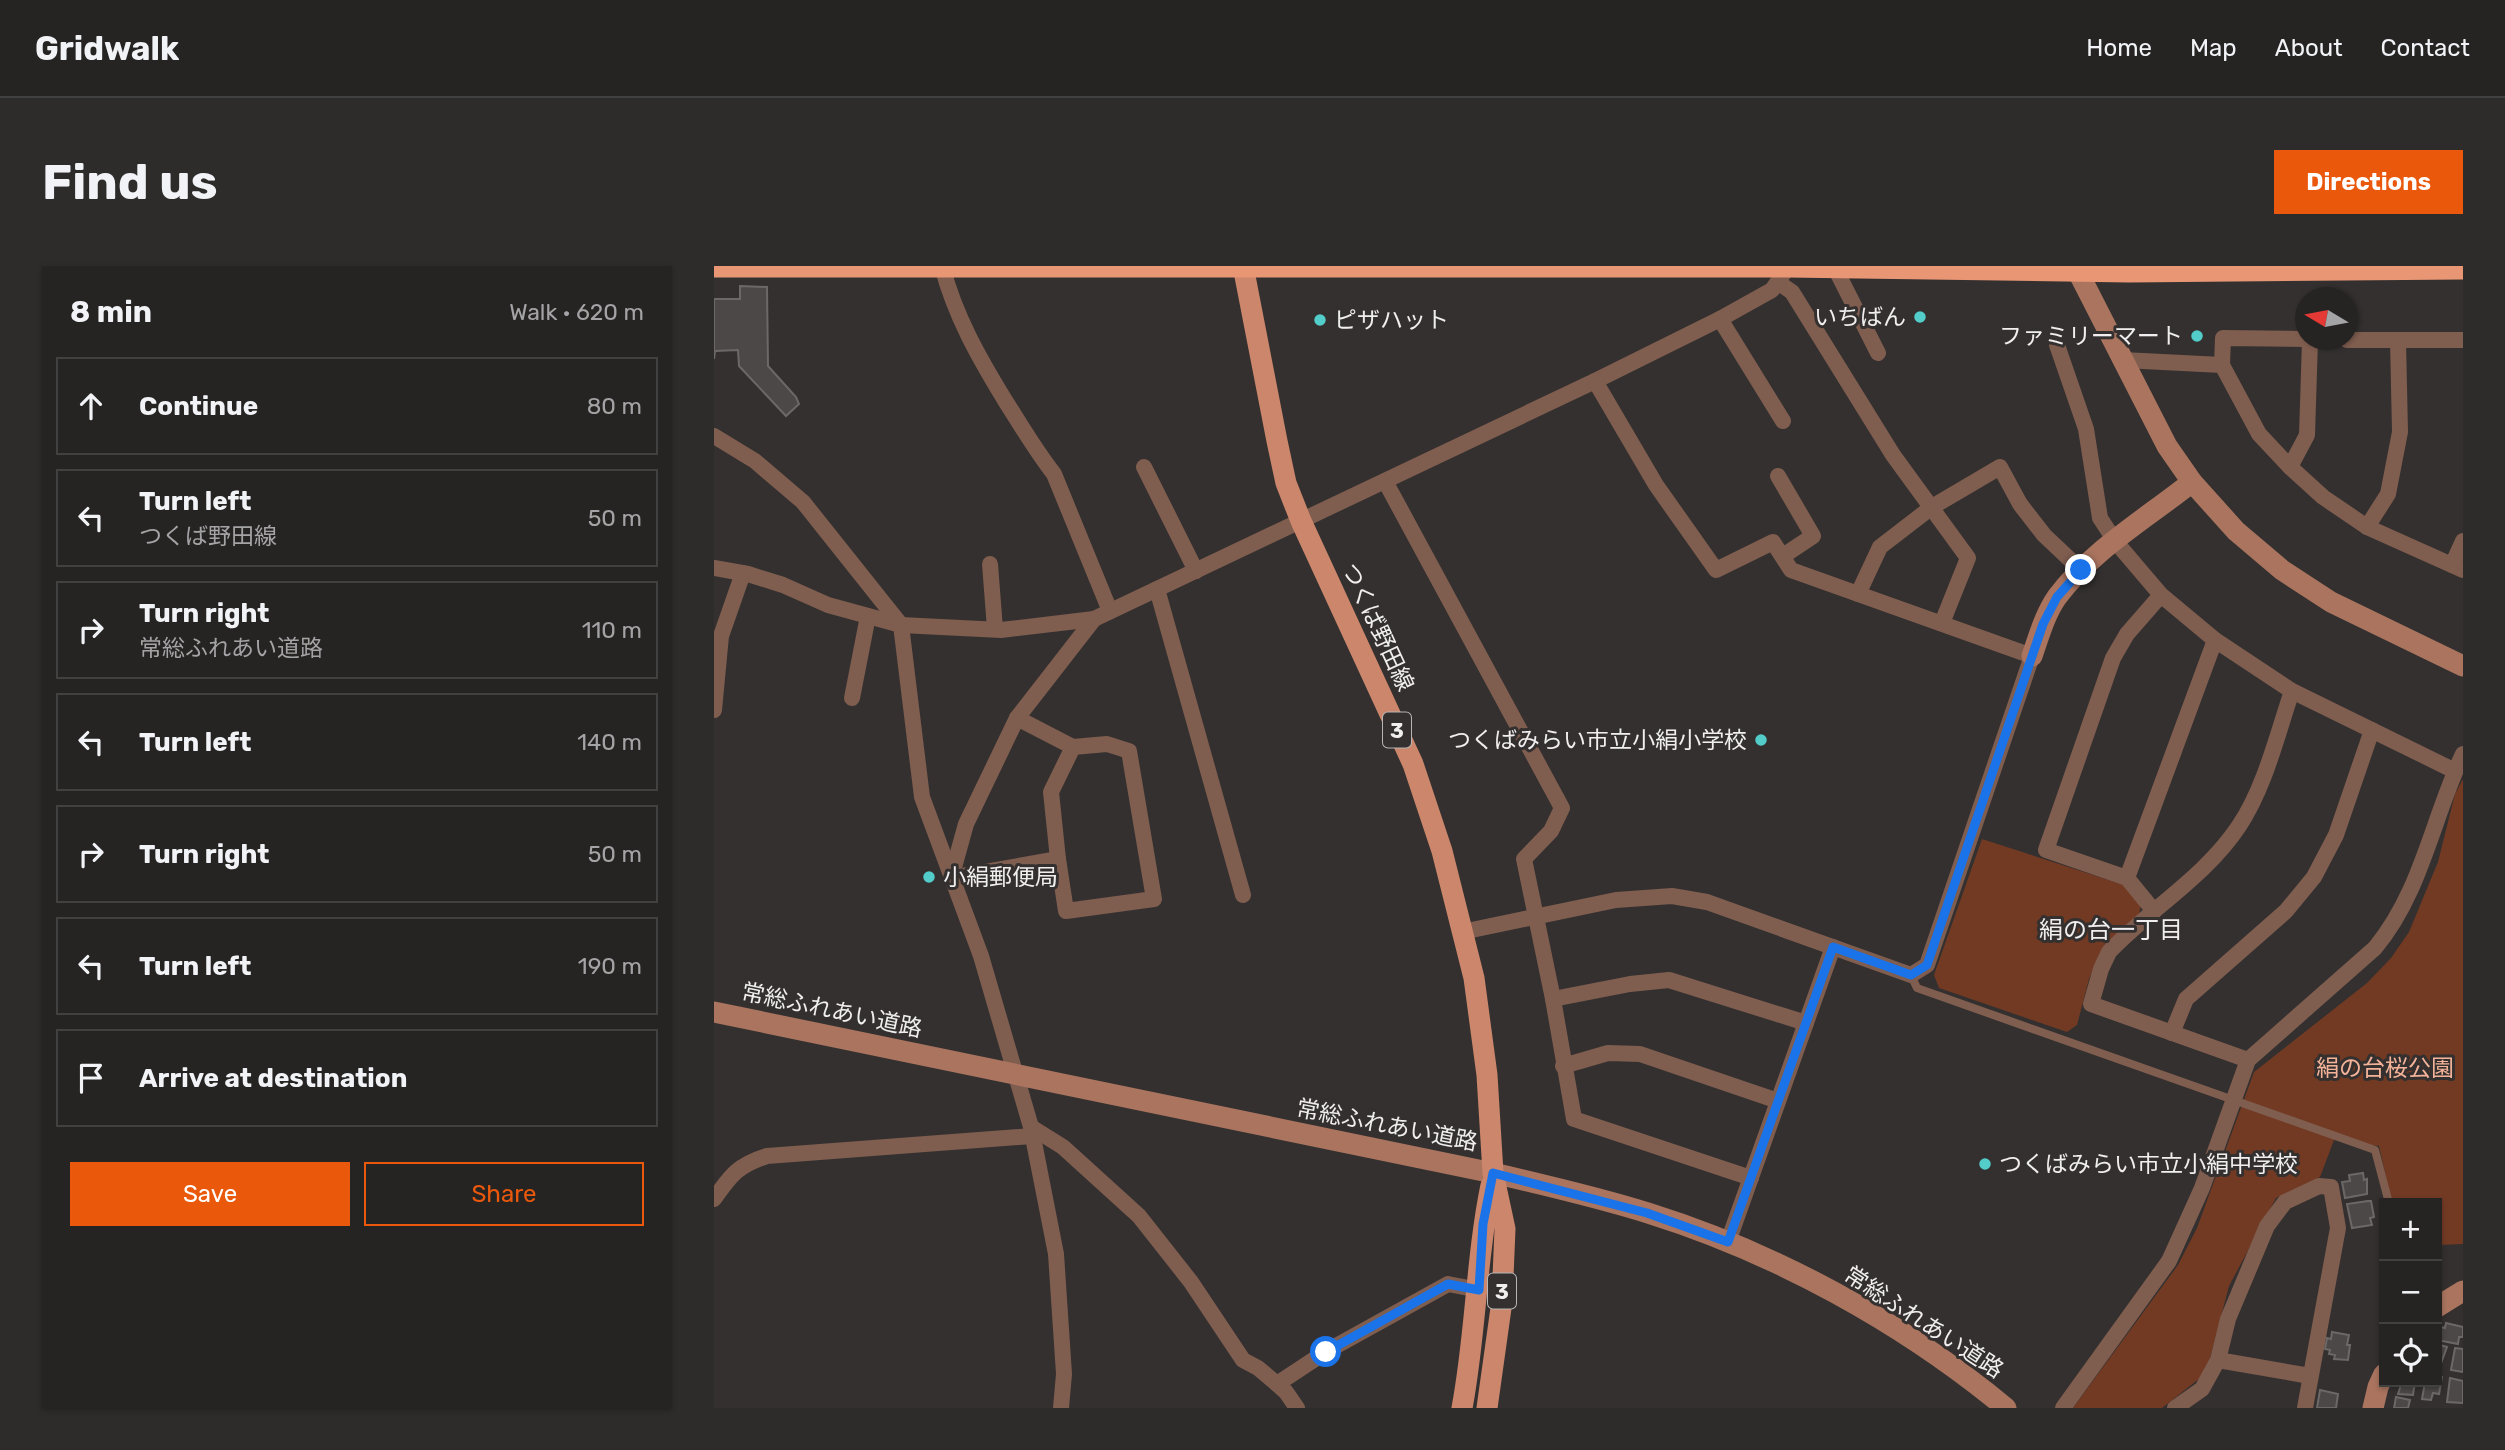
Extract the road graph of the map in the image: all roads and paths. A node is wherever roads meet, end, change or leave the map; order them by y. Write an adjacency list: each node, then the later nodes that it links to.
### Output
1 (714, 267): 2 (highway)
2 (942, 267): 3 (highway); 42 (street)
3 (1243, 267): 8 (highway); 28 (main road, つくば野田線 / 3)
4 (1835, 268): 6 (highway); 8 (highway); 16 (street)
5 (2463, 268): 7 (highway)
6 (2077, 269): 7 (highway); 17 (street)
7 (2277, 269)
8 (1783, 275): 9 (street); 27 (street)
9 (1720, 319): 19 (street); 20 (street)
10 (2295, 339): 18 (street)
11 (2358, 340): 12 (street)
12 (2398, 340): 13 (street); 29 (street)
13 (2463, 340)
14 (2057, 345): 30 (street)
15 (2308, 350): 23 (street)
16 (1878, 353)
17 (2123, 360): 18 (street); 26 (street)
18 (2222, 365): 23 (street)
19 (1595, 381): 25 (street); 32 (street)
20 (1783, 421)
21 (714, 436): 46 (street)
22 (1144, 467): 37 (street)
23 (2290, 467): 29 (street)
24 (1778, 475): 32 (street)
25 (1385, 481): 28 (street); 64 (street)
26 (2192, 482): 30 (street); 50 (street)
27 (1932, 507): 36 (street); 40 (street); 45 (street)
28 (1301, 521): 37 (street); 65 (main road, つくば野田線 / 3)
29 (2367, 527): 35 (street)
30 (2115, 541): 36 (street); 41 (street)
31 (2463, 541): 35 (street)
32 (1783, 556): 40 (street)
33 (990, 564): 47 (street)
34 (714, 568): 38 (street)
35 (2457, 568)
36 (2081, 570): 49 (street)
37 (1196, 571): 39 (street)
38 (743, 573): 43 (street); 53 (street)
39 (1157, 589): 42 (street); 62 (street)
40 (1858, 594): 45 (street)
41 (2161, 595): 48 (street); 61 (street)
42 (1110, 611): 44 (street)
43 (868, 616): 46 (street); 52 (street)
44 (1094, 619): 47 (street); 54 (street)
45 (1942, 623): 49 (street)
46 (901, 625): 47 (street); 60 (street)
47 (995, 629)
48 (2214, 640): 51 (street); 61 (street)
49 (2032, 656): 67 (street)
50 (2463, 666)
51 (2292, 691): 55 (street); 63 (street)
52 (852, 698)
53 (714, 710)
54 (1017, 718): 56 (street); 60 (street)
55 (2372, 730): 58 (street); 71 (street)
56 (1073, 747): 59 (street); 59 (street)
57 (2463, 754): 58 (street)
58 (2455, 771): 72 (street)
59 (1058, 859): 60 (street)
60 (951, 878): 74 (street)
61 (2127, 878): 63 (street)
62 (1242, 895)
63 (2154, 911): 71 (street)
64 (1534, 915): 65 (street); 66 (street); 68 (street)
65 (1462, 932): 78 (main road, つくば野田線 / 3)
66 (1833, 947): 67 (street); 70 (street)
67 (1911, 975): 76 (lane)
68 (1553, 999): 70 (street); 73 (street)
69 (714, 1012): 74 (street, 常総ふれあい道路)
70 (1806, 1023): 75 (street)
71 (2172, 1033): 72 (street)
72 (2248, 1060): 76 (street)
73 (1563, 1066): 75 (street); 79 (street)
74 (1017, 1076): 77 (street); 78 (street, 常総ふれあい道路)
75 (1778, 1101): 79 (street)
76 (2236, 1102): 80 (lane); 95 (street)
77 (1032, 1132): 81 (street); 88 (street); 90 (street)
78 (1493, 1173): 82 (street, 常総ふれあい道路); 83 (main road, つくば野田線 / 3); 93 (main road, つくば野田線 / 3)
79 (1751, 1178): 82 (street)
80 (2388, 1198)
81 (714, 1199)
82 (1728, 1242): 94 (street, 常総ふれあい道路)
83 (1479, 1290): 88 (street); 92 (main road, つくば野田線 / 3)
84 (2463, 1291): 85 (street)
85 (2442, 1304)
86 (2218, 1360): 87 (street); 87 (street); 96 (street)
87 (2310, 1376): 97 (street)
88 (1277, 1384): 91 (street)
89 (2380, 1387): 98 (street)
90 (1061, 1408)
91 (1297, 1408)
92 (1462, 1408)
93 (1487, 1408)
94 (2006, 1408)
95 (2063, 1408)
96 (2175, 1408)
97 (2305, 1408)
98 (2373, 1408)

